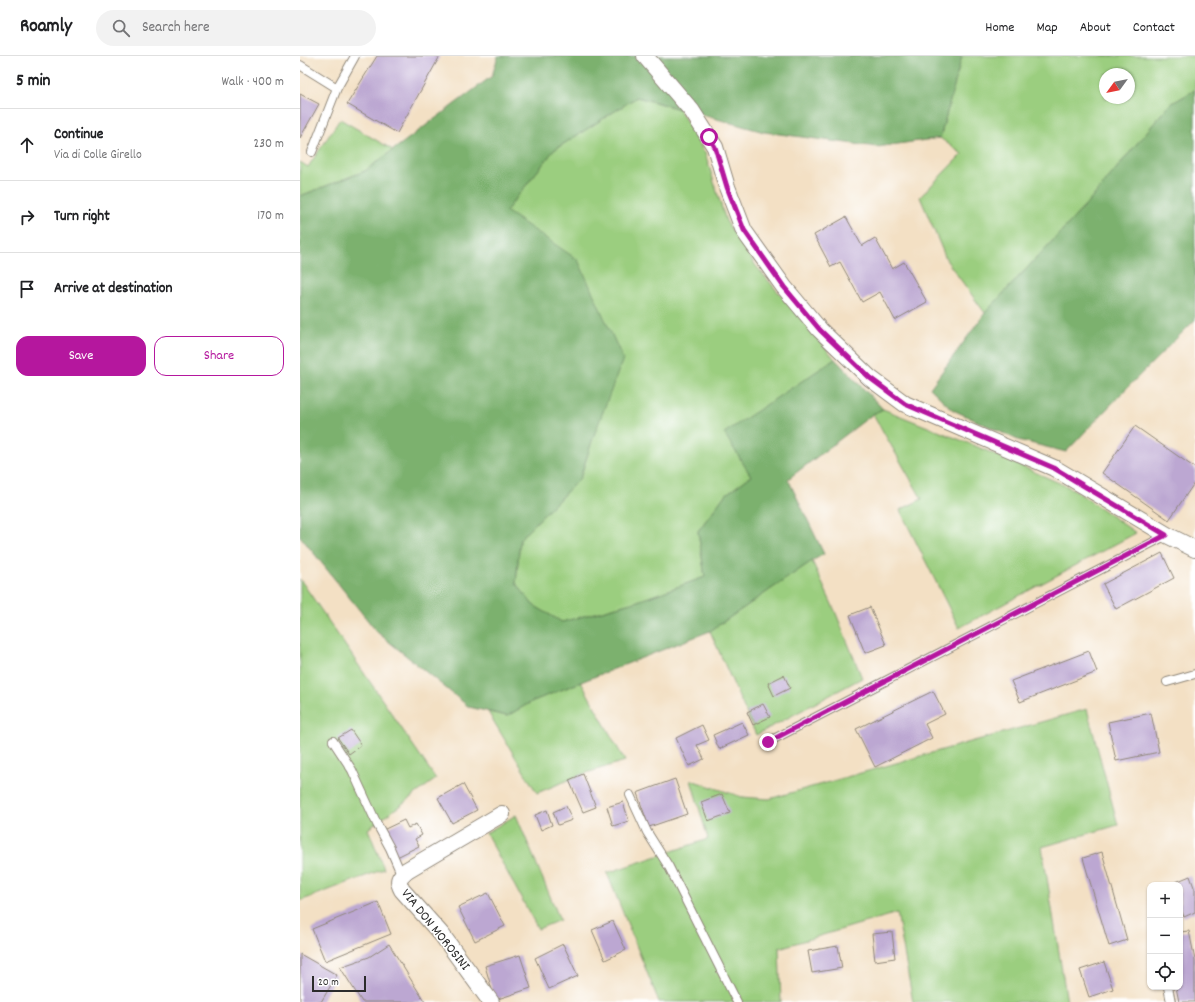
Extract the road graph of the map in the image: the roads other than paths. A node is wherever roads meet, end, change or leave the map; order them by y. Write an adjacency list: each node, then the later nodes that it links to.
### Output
1 (355, 56): 4 (lane)
2 (645, 56): 6 (street)
3 (300, 65): 4 (lane)
4 (337, 88): 5 (lane)
5 (312, 152)
6 (1166, 535): 7 (street); 11 (lane)
7 (1195, 549)
8 (1195, 674): 9 (lane)
9 (1167, 682)
10 (333, 741): 14 (lane)
11 (768, 742)
12 (630, 795): 17 (lane)
13 (502, 814): 14 (street, VIA DON MOROSINI)
14 (402, 876): 16 (street, VIA DON MOROSINI)
15 (1169, 990): 18 (lane)
16 (490, 1002)
17 (737, 1002)
18 (1172, 1002)

